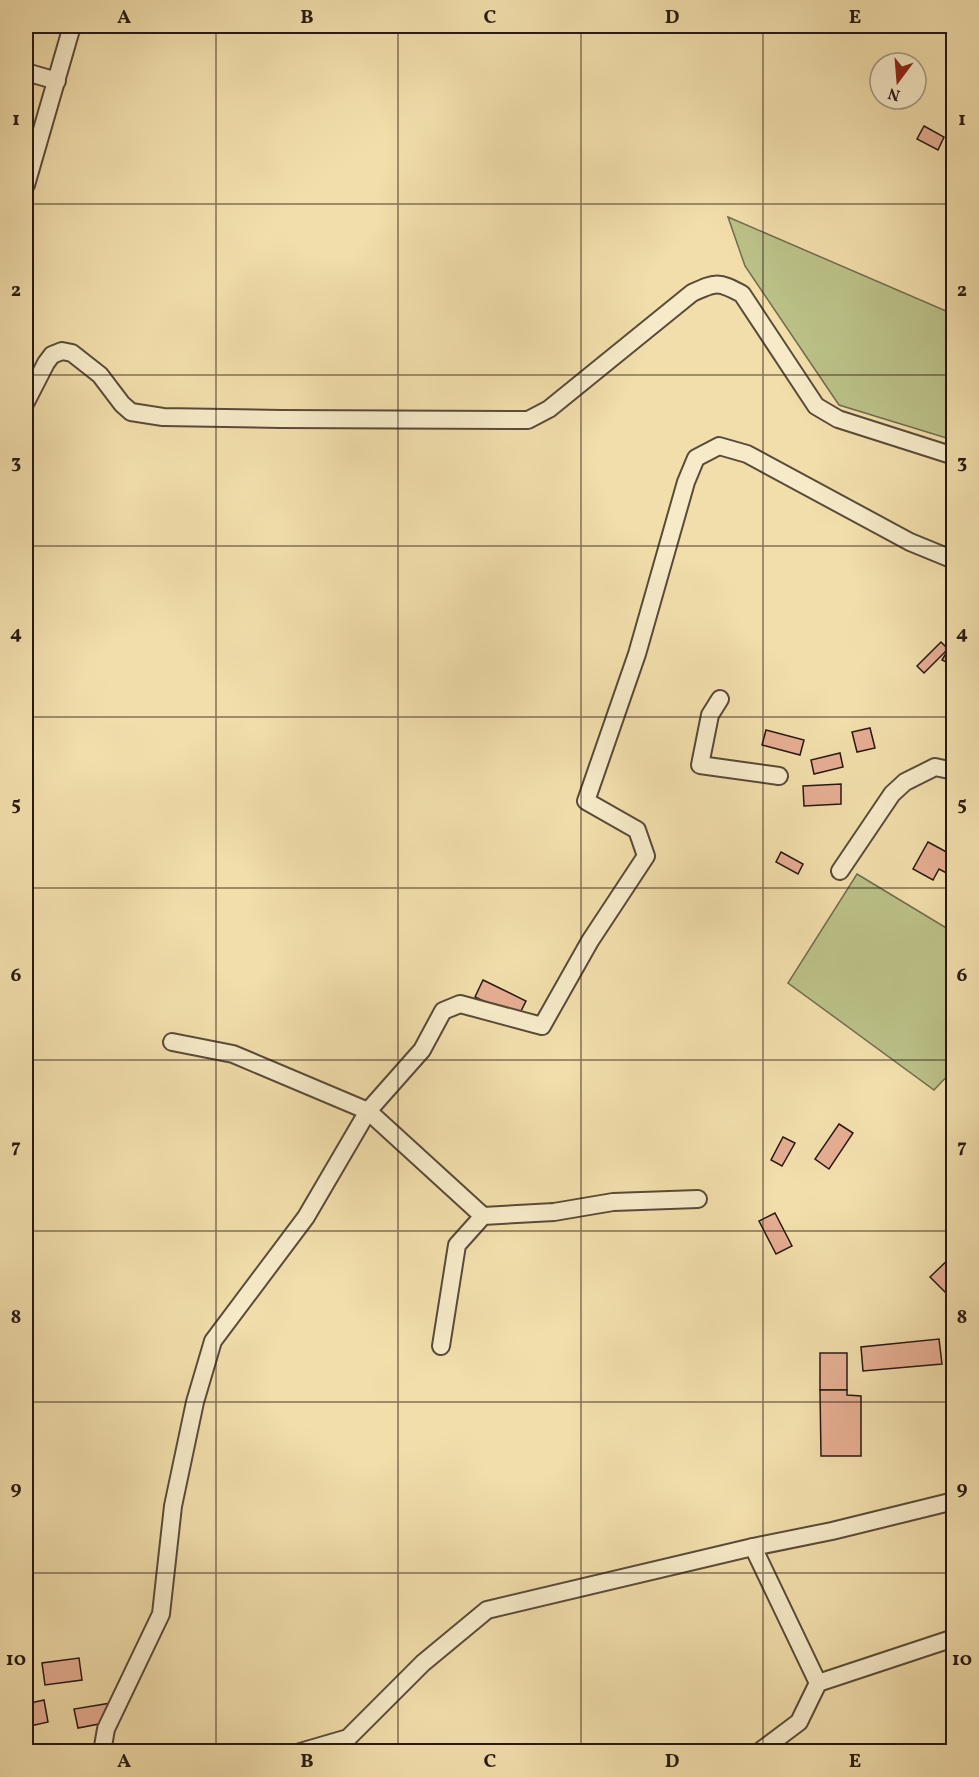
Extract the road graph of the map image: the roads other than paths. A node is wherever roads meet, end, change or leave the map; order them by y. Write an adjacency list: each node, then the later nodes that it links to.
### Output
1 (72, 26): 3 (street)
2 (26, 72): 3 (street)
3 (57, 81): 4 (street)
4 (26, 185)
5 (26, 402): 6 (street)
6 (954, 456)
7 (954, 560): 13 (street)
8 (720, 699): 10 (street)
9 (954, 771): 11 (street)
10 (779, 776)
11 (840, 871)
12 (172, 1042): 13 (street)
13 (368, 1111): 15 (street); 21 (street)
14 (698, 1199): 15 (street)
15 (483, 1216): 16 (street)
16 (441, 1346)
17 (954, 1501): 18 (street)
18 (753, 1547): 20 (street); 22 (street)
19 (954, 1638): 20 (street)
20 (818, 1683): 23 (street)
21 (102, 1752)
22 (300, 1752)
23 (759, 1752)

